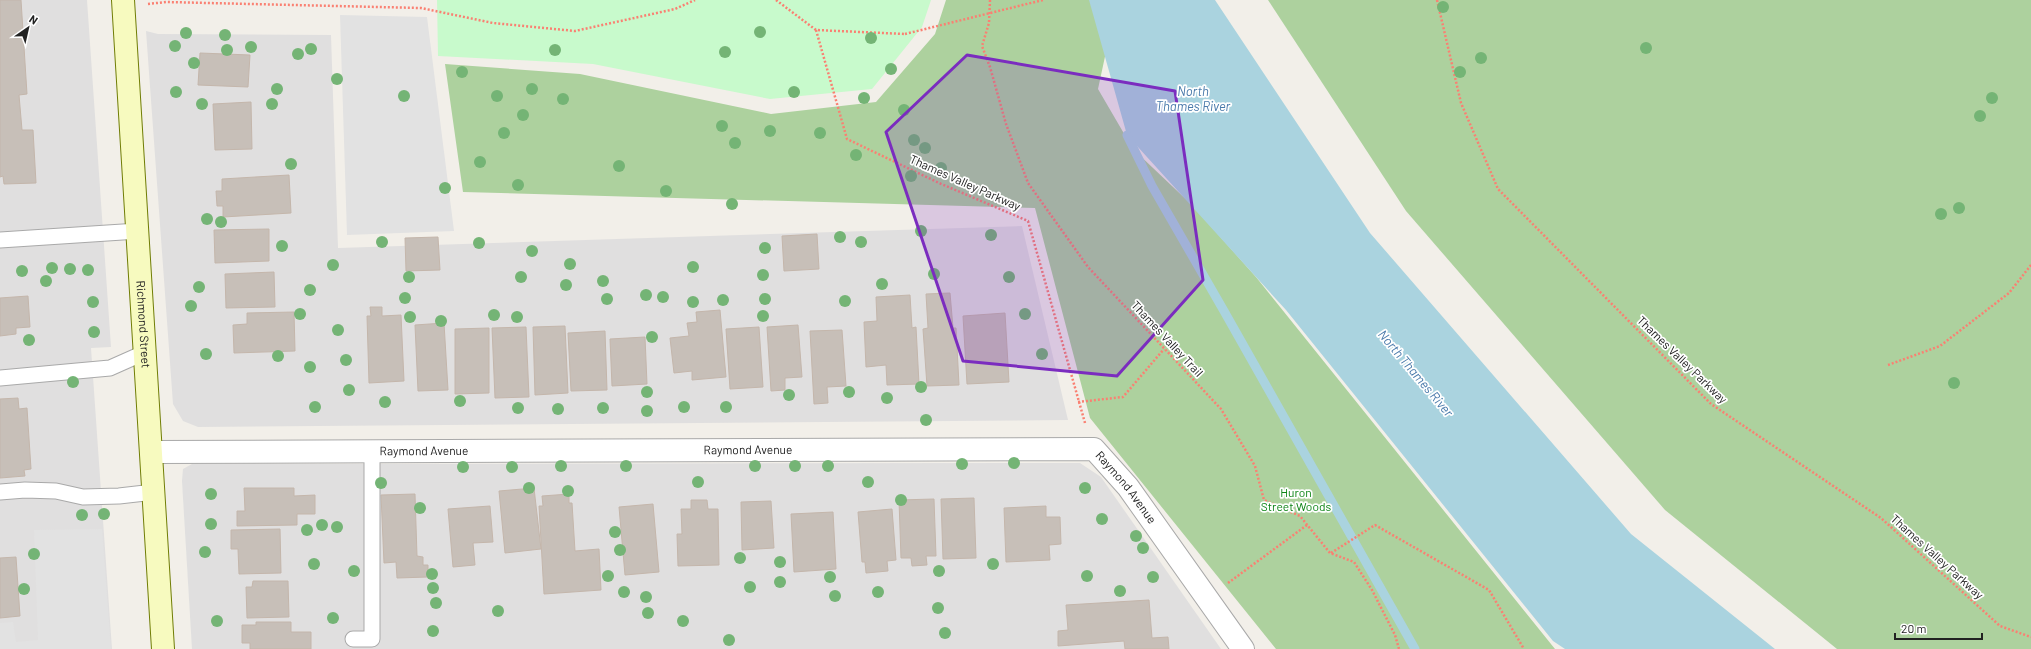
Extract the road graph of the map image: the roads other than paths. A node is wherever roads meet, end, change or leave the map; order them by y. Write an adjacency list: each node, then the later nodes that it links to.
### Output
1 (124, 3): 2 (main road, Richmond Street)
2 (138, 231): 3 (lane); 4 (main road, Richmond Street)
3 (0, 240)
4 (146, 352): 5 (lane); 7 (main road, Richmond Street)
5 (0, 378)
6 (372, 451): 7 (street, Raymond Avenue); 10 (lane); 12 (street, Raymond Avenue)
7 (152, 452): 9 (main road, Richmond Street)
8 (0, 492): 9 (lane)
9 (154, 492): 11 (main road, Richmond Street)
10 (353, 639)
11 (162, 649)
12 (1243, 649)

